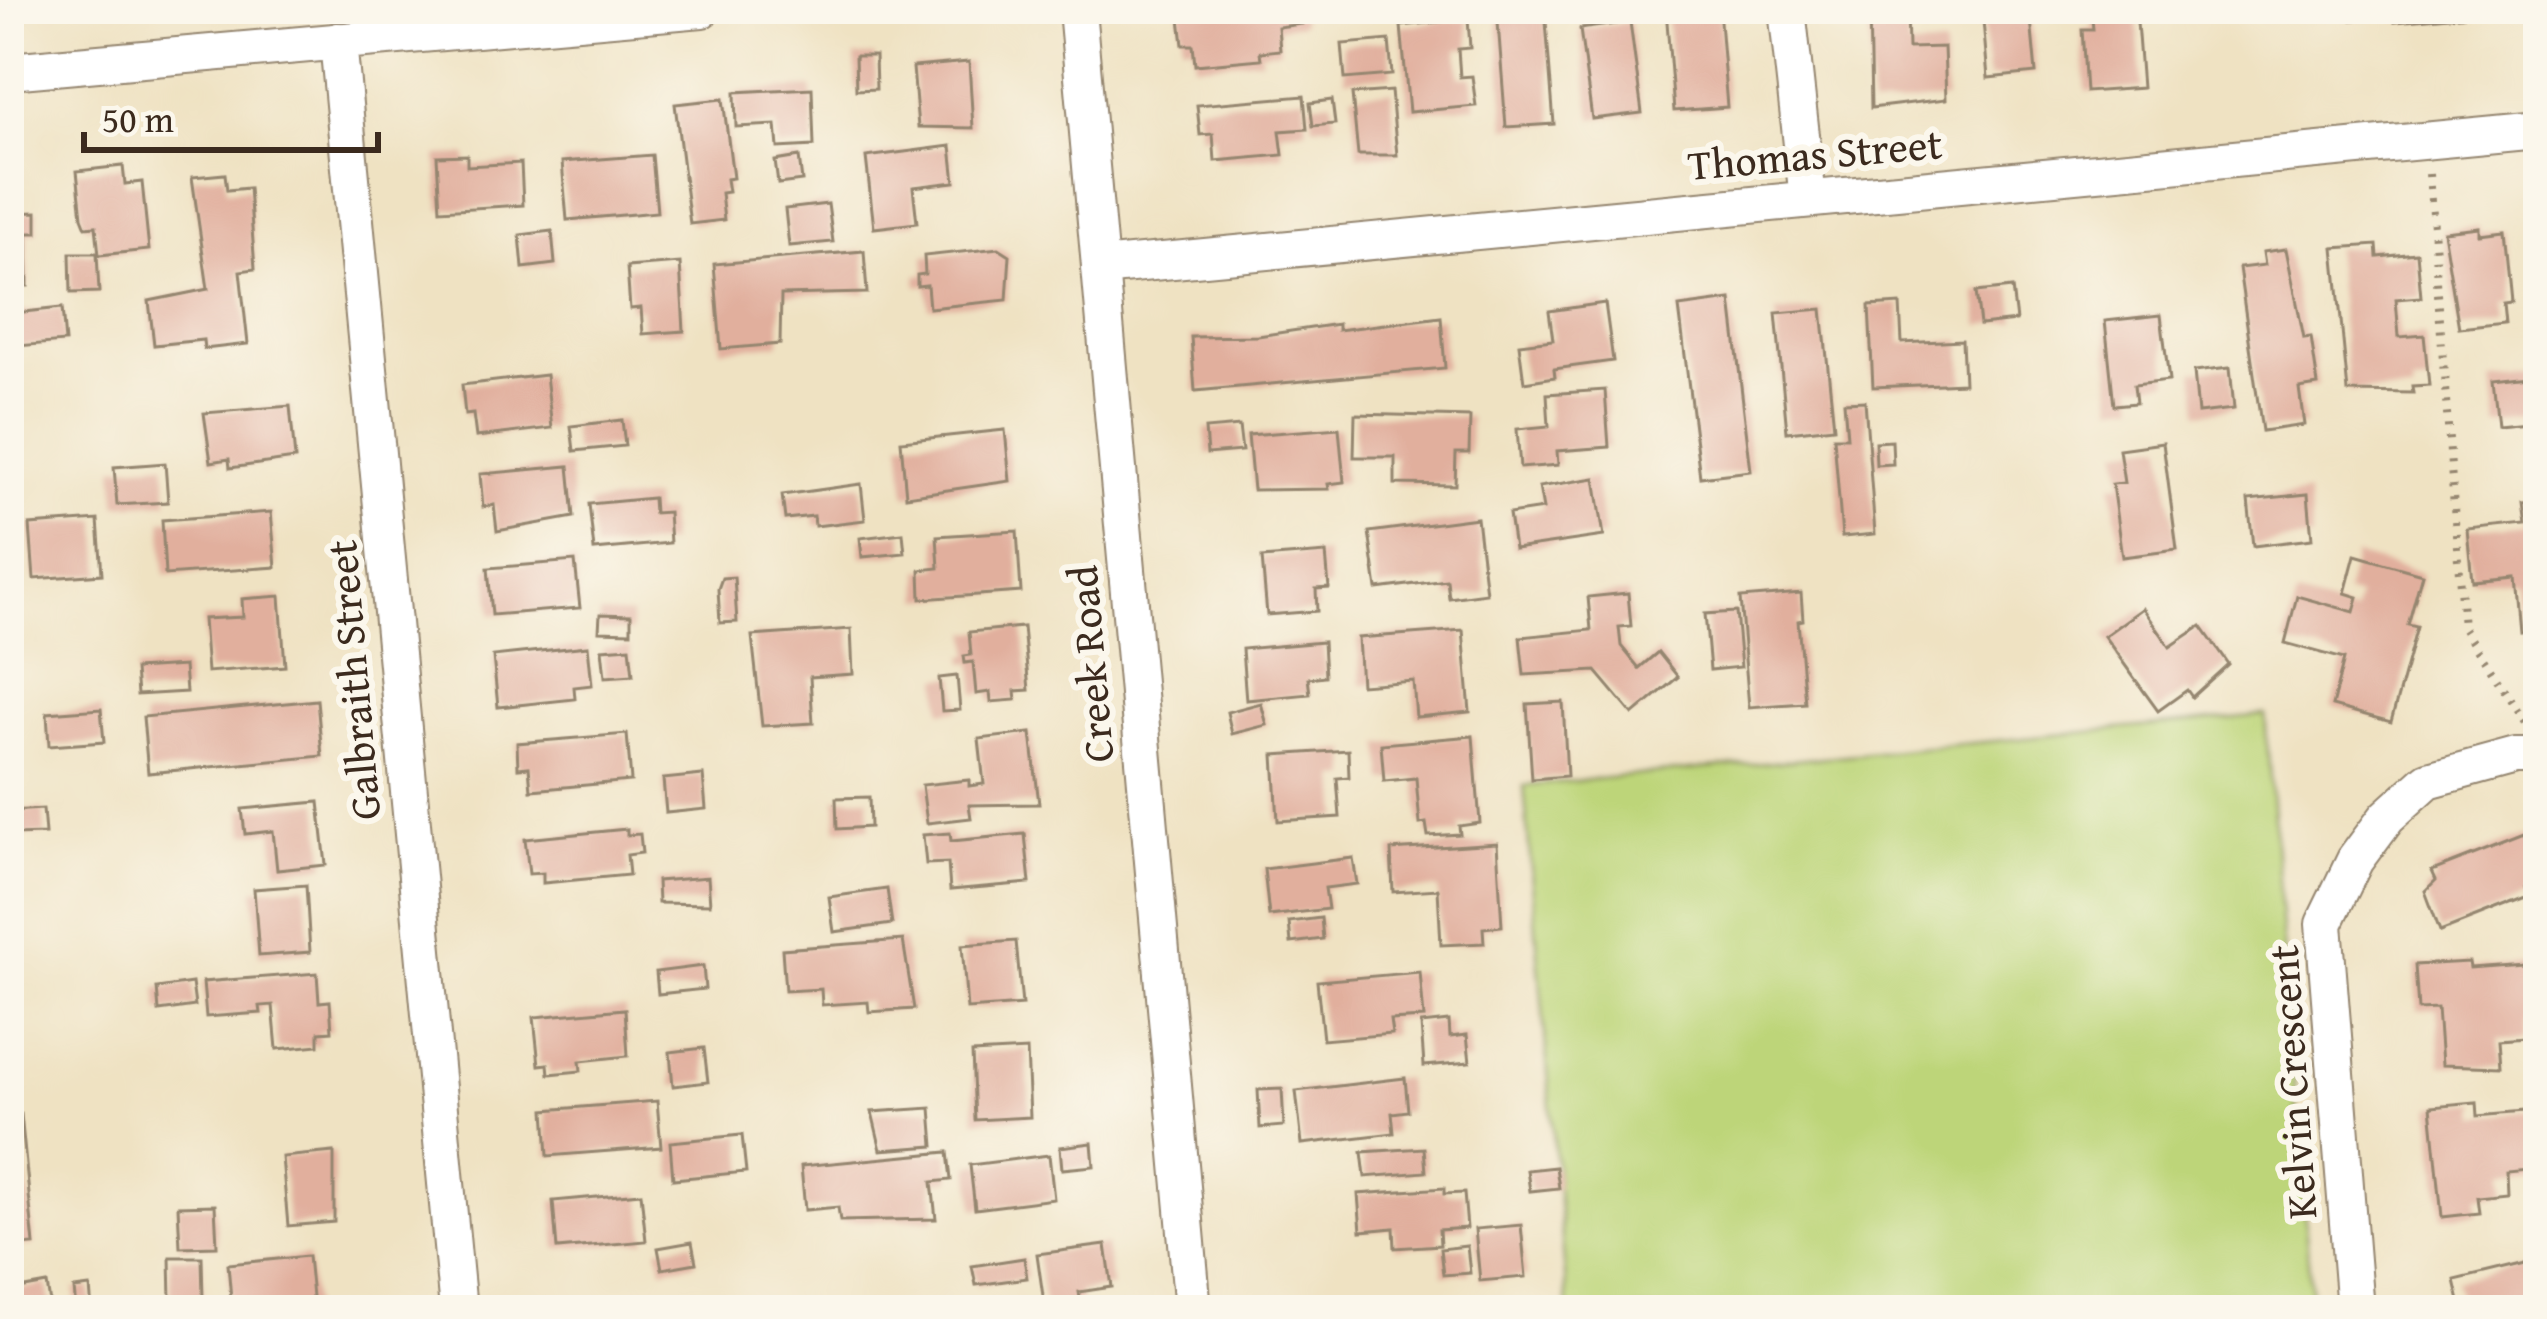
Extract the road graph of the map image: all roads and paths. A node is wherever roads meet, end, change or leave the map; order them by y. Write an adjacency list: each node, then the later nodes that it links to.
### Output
1 (702, 9): 4 (street)
2 (1077, 9): 9 (street, Creek Road)
3 (1787, 9): 8 (street)
4 (338, 41): 5 (street); 11 (street, Galbraith Street)
5 (9, 70)
6 (2538, 130): 7 (street, Thomas Street)
7 (2427, 143): 8 (street, Thomas Street); 10 (path)
8 (1808, 199): 9 (street, Thomas Street)
9 (1100, 267): 12 (street, Creek Road)
10 (2533, 741): 13 (street, Kelvin Crescent)
11 (458, 1310)
12 (1192, 1310)
13 (2355, 1310)

